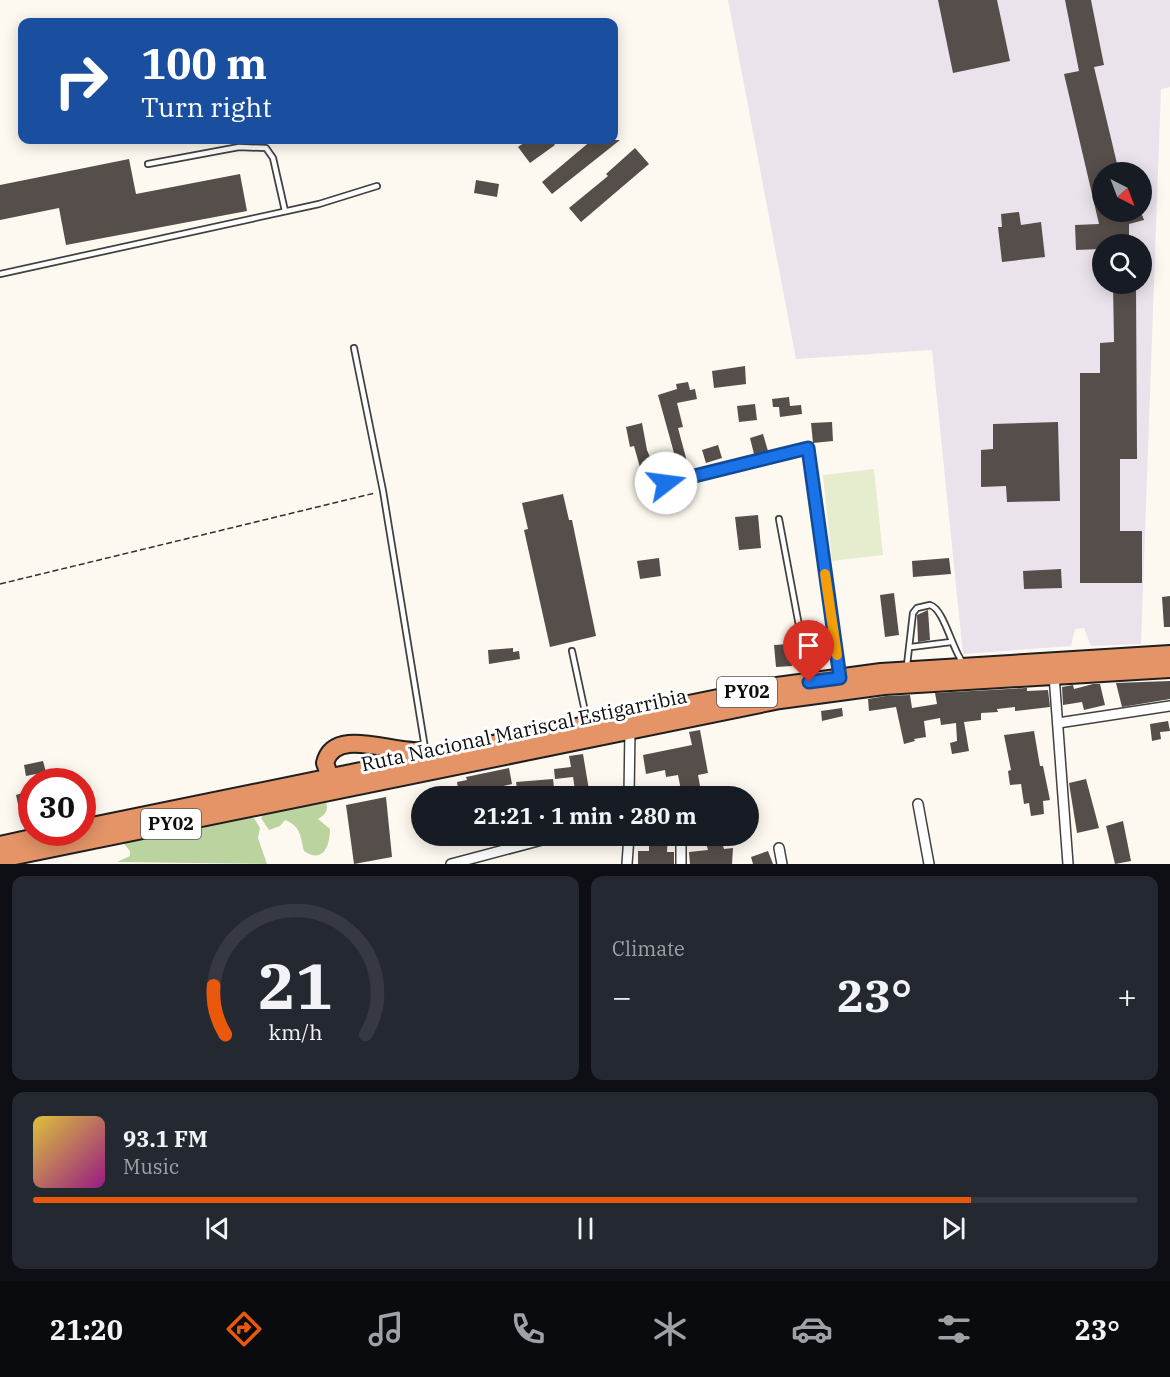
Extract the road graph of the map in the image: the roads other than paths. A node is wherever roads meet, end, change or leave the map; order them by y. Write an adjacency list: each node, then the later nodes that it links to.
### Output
1 (148, 164): 3 (lane)
2 (377, 186): 3 (lane)
3 (285, 211): 4 (lane)
4 (0, 274)
5 (354, 348): 23 (lane)
6 (666, 483): 16 (street)
7 (779, 519): 17 (lane)
8 (951, 642): 9 (lane); 9 (lane); 12 (lane)
9 (911, 647): 14 (lane)
10 (573, 651): 20 (lane)
11 (1170, 654): 12 (highway, Ruta Nacional Mariscal Estigarribia / PY02)
12 (967, 667): 14 (highway, Ruta Nacional Mariscal Estigarribia / PY02)
13 (1170, 669): 15 (highway, Ruta Nacional Mariscal Estigarribia / PY02)
14 (906, 671): 16 (highway, Ruta Nacional Mariscal Estigarribia / PY02)
15 (1054, 675): 19 (street); 21 (highway, Ruta Nacional Mariscal Estigarribia / PY02)
16 (840, 678): 17 (highway, Ruta Nacional Mariscal Estigarribia / PY02)
17 (809, 682): 20 (highway, Ruta Nacional Mariscal Estigarribia / PY02)
18 (1170, 706): 19 (street)
19 (1058, 723): 41 (street)
20 (588, 724): 22 (highway, Ruta Nacional Mariscal Estigarribia / PY02)
21 (630, 729): 24 (highway, Ruta Nacional Mariscal Estigarribia / PY02); 25 (street)
22 (507, 741): 23 (highway); 24 (highway, Ruta Nacional Mariscal Estigarribia / PY02)
23 (425, 751): 24 (highway)
24 (336, 783): 27 (highway, Ruta Nacional Mariscal Estigarribia / PY02); 34 (highway, Ruta Nacional Mariscal Estigarribia / PY02)
25 (629, 786)
26 (918, 804): 40 (street)
27 (96, 826)
28 (18, 841): 29 (highway)
29 (0, 845)
30 (522, 846): 35 (street)
31 (628, 846): 37 (street)
32 (681, 846): 38 (street)
33 (779, 848): 39 (street)
34 (0, 859)
35 (465, 862): 36 (street)
36 (451, 864)
37 (627, 864)
38 (681, 864)
39 (782, 864)
40 (929, 864)
41 (1068, 864)

